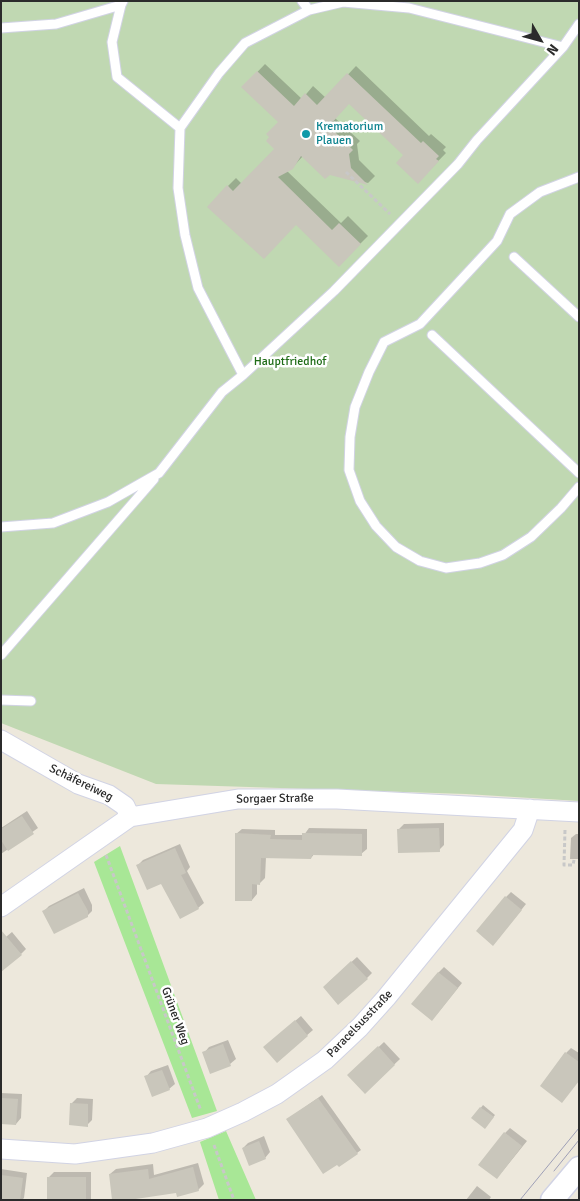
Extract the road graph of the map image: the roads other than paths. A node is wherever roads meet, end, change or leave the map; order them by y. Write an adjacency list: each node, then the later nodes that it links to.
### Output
1 (302, 1): 3 (lane)
2 (122, 3): 5 (lane); 7 (lane)
3 (309, 10): 6 (lane); 7 (lane)
4 (579, 24): 6 (lane)
5 (1, 28)
6 (563, 47): 12 (lane)
7 (180, 128): 12 (lane)
8 (579, 177): 15 (lane)
9 (514, 257): 10 (lane)
10 (579, 317)
11 (432, 335): 14 (lane)
12 (243, 375): 13 (lane)
13 (160, 473): 16 (lane); 17 (lane)
14 (579, 474)
15 (579, 487)
16 (1, 527)
17 (1, 655)
18 (1, 700): 19 (lane)
19 (31, 701)
20 (1, 740): 23 (street, Schäfereiweg)
21 (530, 809): 22 (street, Sorgaer Straße); 23 (street, Sorgaer Straße); 25 (street, Paracelsusstraße)
22 (572, 812)
23 (130, 816): 24 (street, Sorgaer Straße)
24 (1, 907)
25 (1, 1149)
26 (579, 1168): 27 (street)
27 (552, 1200)

